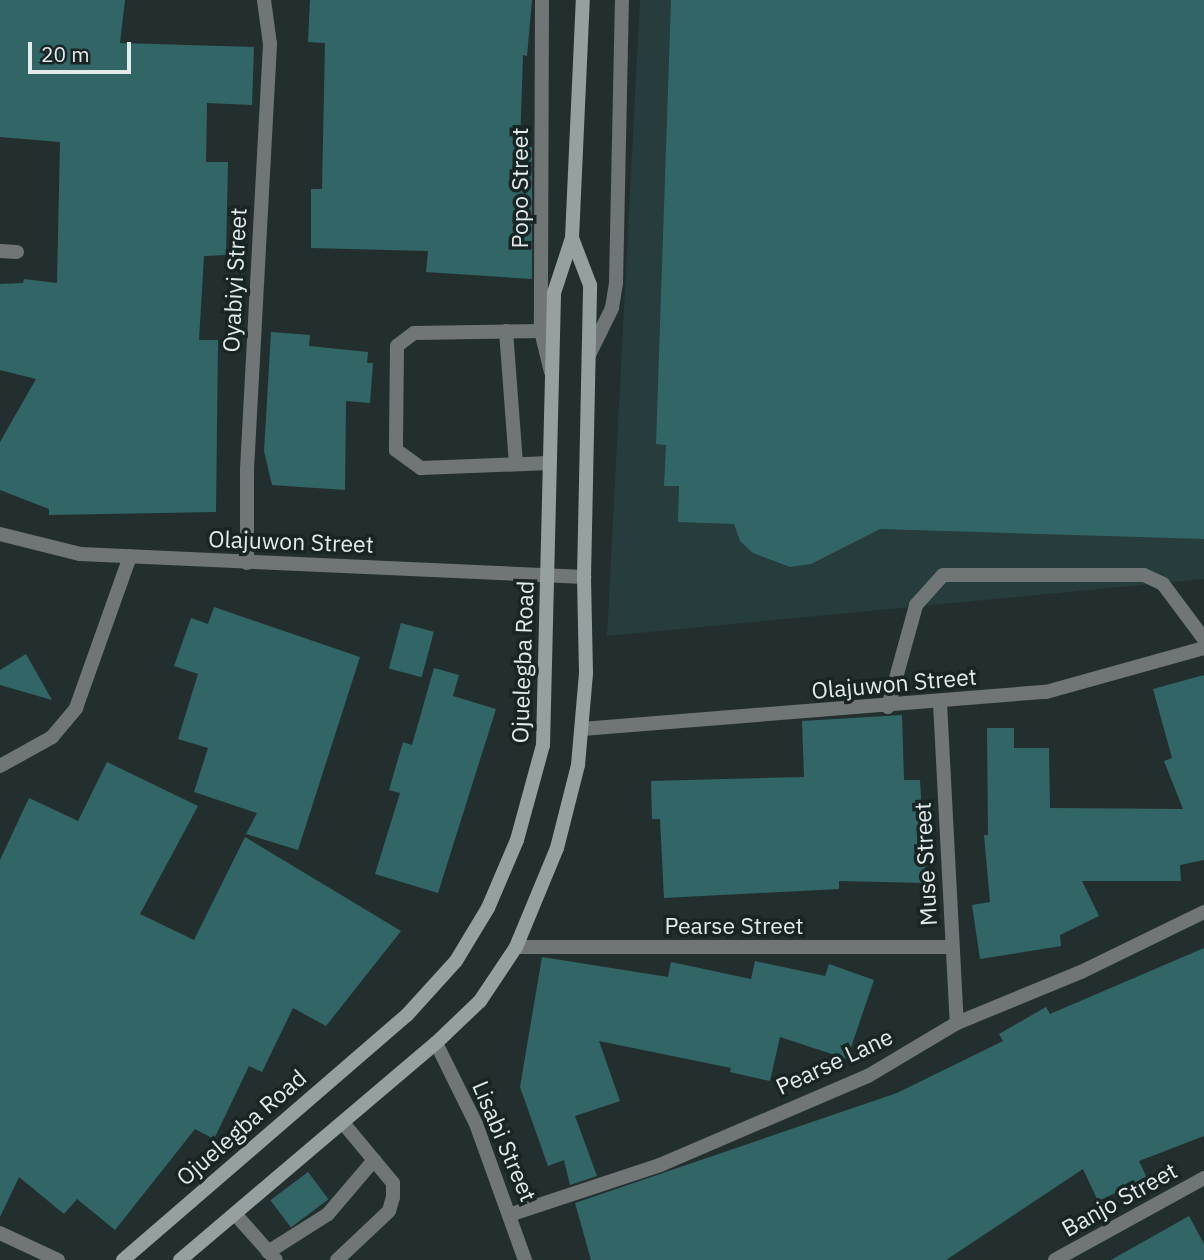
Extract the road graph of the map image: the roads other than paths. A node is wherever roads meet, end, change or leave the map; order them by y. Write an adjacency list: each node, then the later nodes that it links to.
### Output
1 (264, 0): 16 (street, Oyabiyi Street)
2 (542, 0): 9 (street, Popo Street)
3 (583, 0): 5 (main road, Ojuelegba Road)
4 (622, 0): 10 (street)
5 (572, 238): 10 (main road, Ojuelegba Road); 11 (main road, Ojuelegba Road)
6 (0, 251): 7 (street)
7 (17, 252)
8 (506, 331): 9 (street); 12 (street); 12 (street)
9 (541, 331): 11 (street, Popo Street)
10 (587, 360): 18 (main road, Ojuelegba Road)
11 (552, 375): 13 (main road, Ojuelegba Road)
12 (516, 463): 13 (street)
13 (548, 463): 17 (main road, Ojuelegba Road)
14 (0, 534): 15 (street, Olajuwon Street)
15 (130, 556): 16 (street, Olajuwon Street); 24 (street)
16 (247, 563): 17 (street, Olajuwon Street)
17 (548, 576): 18 (street, Olajuwon Street); 38 (main road, Ojuelegba Road)
18 (584, 577): 23 (main road, Ojuelegba Road)
19 (1204, 639): 22 (street)
20 (1204, 648): 21 (street, Olajuwon Street)
21 (940, 703): 22 (street, Olajuwon Street); 27 (street, Muse Street)
22 (888, 707): 23 (street, Olajuwon Street)
23 (582, 729): 26 (main road, Ojuelegba Road)
24 (0, 766)
25 (1204, 912): 28 (street, Pearse Lane)
26 (516, 947): 27 (street, Pearse Street); 29 (main road, Ojuelegba Road)
27 (952, 947): 28 (street, Muse Street)
28 (957, 1023): 33 (street, Pearse Lane)
29 (436, 1043): 30 (main road, Ojuelegba Road); 33 (street, Lisabi Street)
30 (343, 1123): 31 (street); 34 (main road, Ojuelegba Road)
31 (374, 1160): 36 (street); 40 (street)
32 (1204, 1178): 42 (street, Banjo Street)
33 (512, 1214): 41 (street, Lisabi Street)
34 (236, 1215): 36 (street); 39 (main road, Ojuelegba Road)
35 (0, 1233): 37 (street)
36 (272, 1256)
37 (58, 1260)
38 (123, 1260)
39 (180, 1260)
40 (337, 1260)
41 (525, 1260)
42 (1055, 1260)

